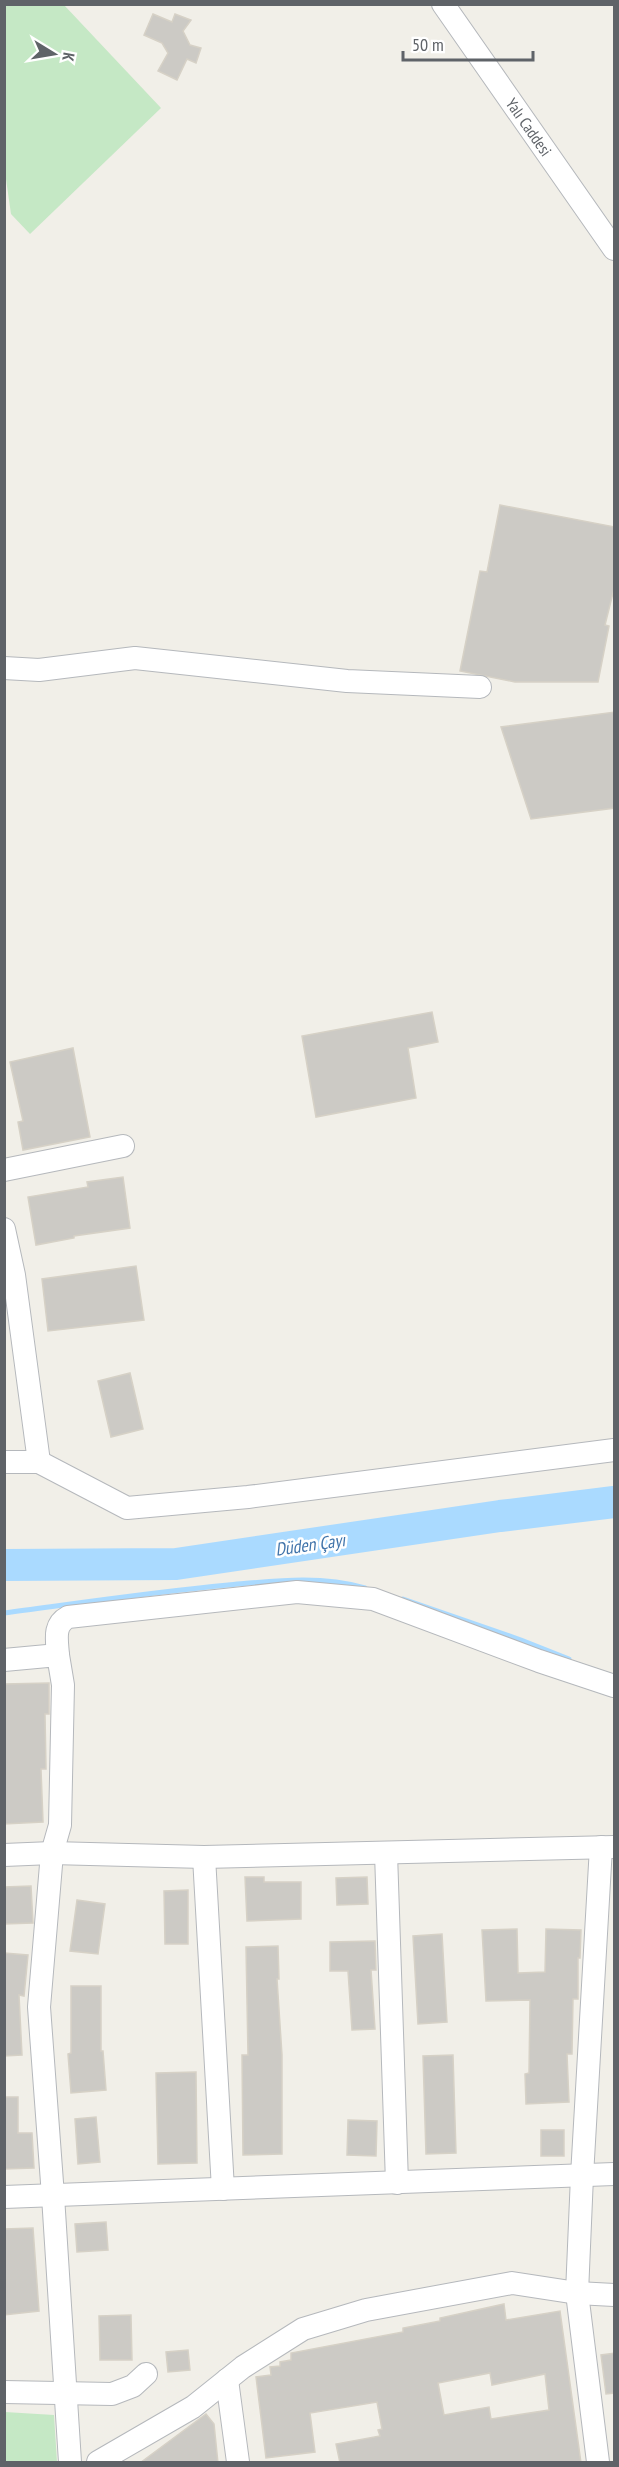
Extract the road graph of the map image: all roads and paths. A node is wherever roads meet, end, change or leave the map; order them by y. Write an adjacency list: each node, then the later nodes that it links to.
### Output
1 (443, 4): 2 (street, Yalı Caddesi)
2 (615, 249)
3 (4, 668): 4 (street)
4 (480, 687)
5 (123, 1146): 6 (street)
6 (4, 1170)
7 (4, 1229): 10 (street)
8 (615, 1450): 10 (street)
9 (4, 1462): 10 (street)
10 (39, 1462)
11 (58, 1655): 12 (street); 13 (street); 15 (street)
12 (4, 1659)
13 (615, 1686)
14 (608, 1847): 16 (street); 20 (street)
15 (52, 1853): 17 (street); 18 (street); 23 (street)
16 (386, 1853): 18 (street); 21 (street)
17 (4, 1855)
18 (204, 1857): 22 (street)
19 (615, 2174): 20 (street)
20 (582, 2176): 21 (street); 25 (street)
21 (397, 2183): 22 (street)
22 (223, 2189): 23 (street)
23 (53, 2196): 24 (street); 30 (street)
24 (4, 2197)
25 (577, 2293): 26 (street); 28 (street); 34 (street)
26 (615, 2295)
27 (146, 2374): 30 (street)
28 (227, 2380): 32 (street); 33 (street)
29 (4, 2392): 30 (street)
30 (65, 2392): 31 (street)
31 (70, 2463)
32 (98, 2463)
33 (238, 2463)
34 (598, 2463)

